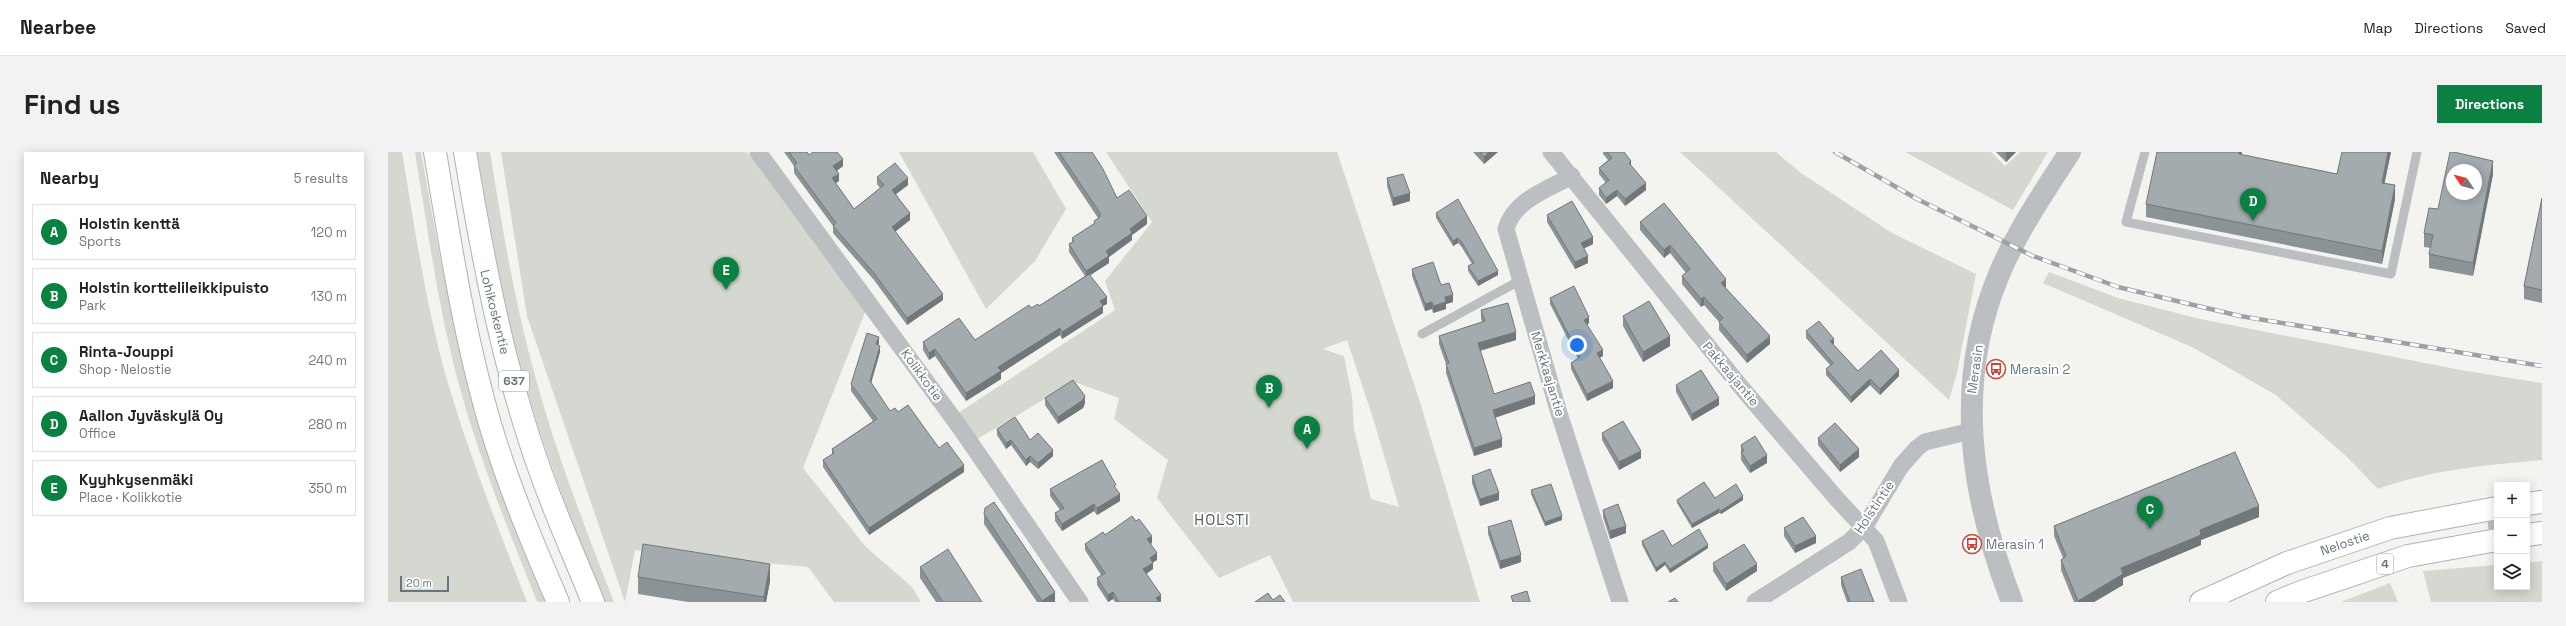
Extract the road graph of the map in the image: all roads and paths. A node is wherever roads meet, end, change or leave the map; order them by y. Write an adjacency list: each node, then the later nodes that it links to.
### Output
1 (435, 152): 20 (main road, 637)
2 (465, 152): 21 (main road, Lohikoskentie / 637)
3 (758, 152): 22 (street, Kolikkotie)
4 (1551, 152): 8 (street, Pakkaajantie)
5 (2070, 152): 11 (street, Merasin)
6 (2145, 152): 7 (lane)
7 (2417, 152)
8 (1572, 176): 9 (street, Merkkaajantie); 16 (street, Pakkaajantie)
9 (1519, 281): 10 (lane); 23 (street, Merkkaajantie)
10 (1422, 334)
11 (1971, 431): 16 (street, Holstintie); 26 (street, Merasin)
12 (2542, 502): 13 (main road)
13 (2530, 504)
14 (2493, 509): 15 (lane); 27 (main road, Nelostie)
15 (2494, 519)
16 (1865, 526): 24 (street, Holstintie); 25 (street, Pakkaajantie)
17 (2542, 533): 18 (main road)
18 (2530, 535)
19 (2494, 540): 28 (main road, 4)
20 (558, 602)
21 (594, 602)
22 (1080, 602)
23 (1620, 602)
24 (1755, 602)
25 (1899, 602)
26 (2012, 602)
27 (2201, 602)
28 (2277, 602)

